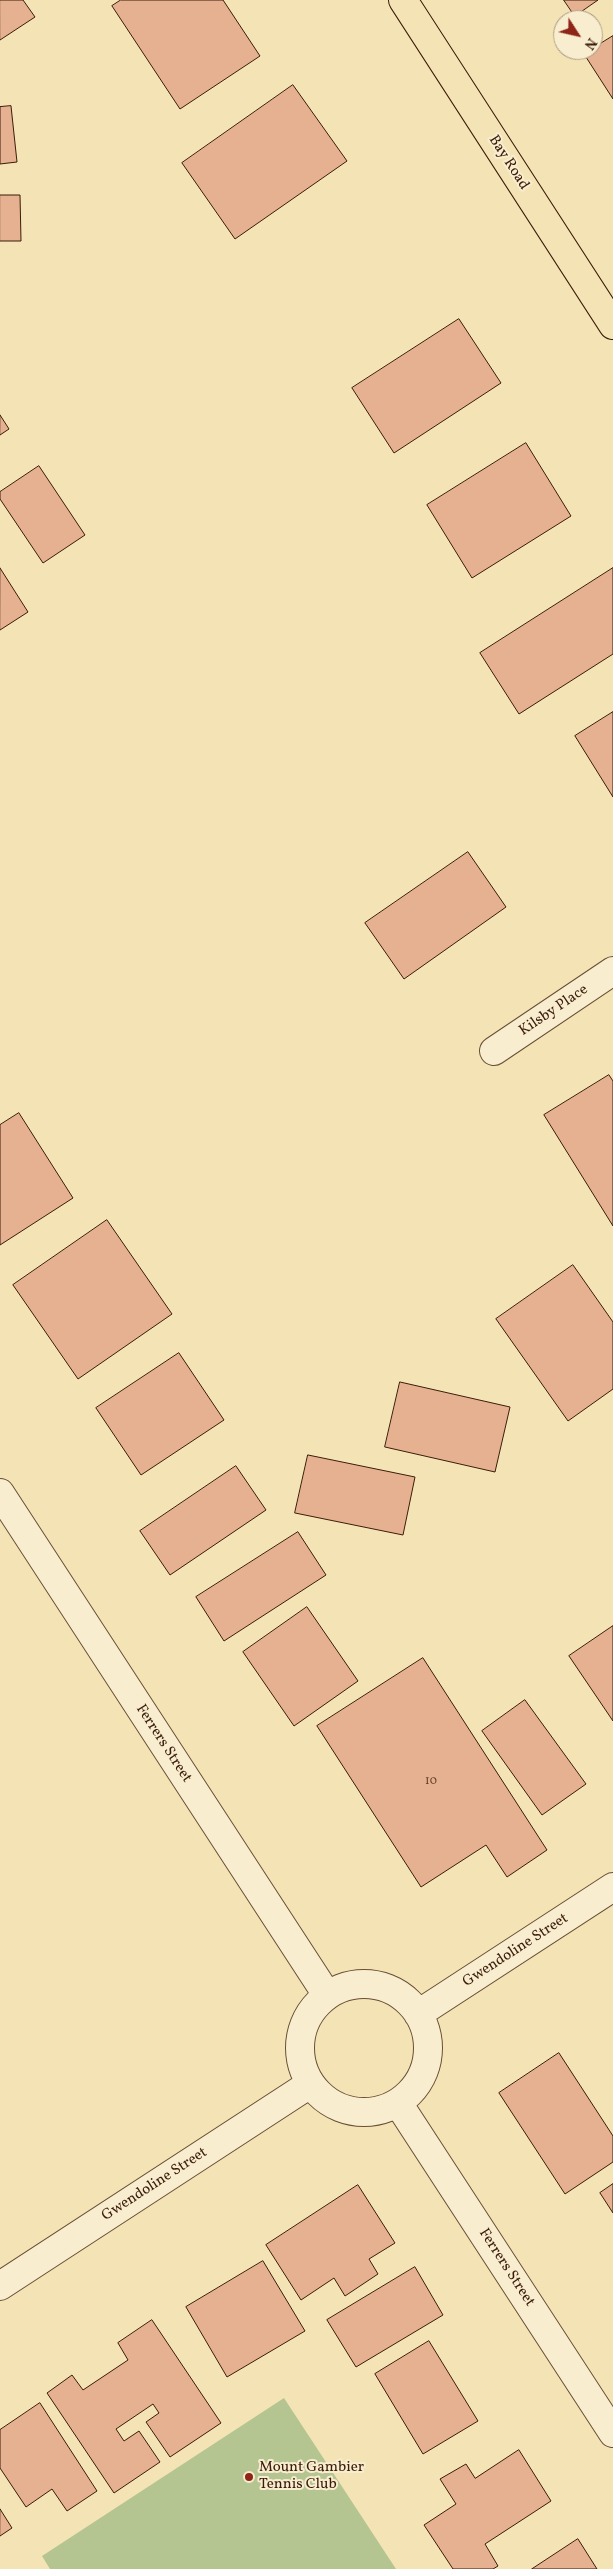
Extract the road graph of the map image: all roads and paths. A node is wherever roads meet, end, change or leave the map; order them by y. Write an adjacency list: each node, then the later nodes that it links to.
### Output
1 (403, 0): 2 (main road, Bay Road)
2 (613, 325)
3 (613, 971): 4 (street, Kilsby Place)
4 (494, 1051)
5 (0, 1492): 7 (street, Ferrers Street)
6 (613, 1887): 8 (street, Gwendoline Street)
7 (326, 1996): 8 (street); 9 (street)
8 (418, 2014): 10 (street)
9 (310, 2084): 10 (street); 11 (street, Gwendoline Street)
10 (398, 2103): 12 (street, Ferrers Street)
11 (0, 2286)
12 (613, 2433)

